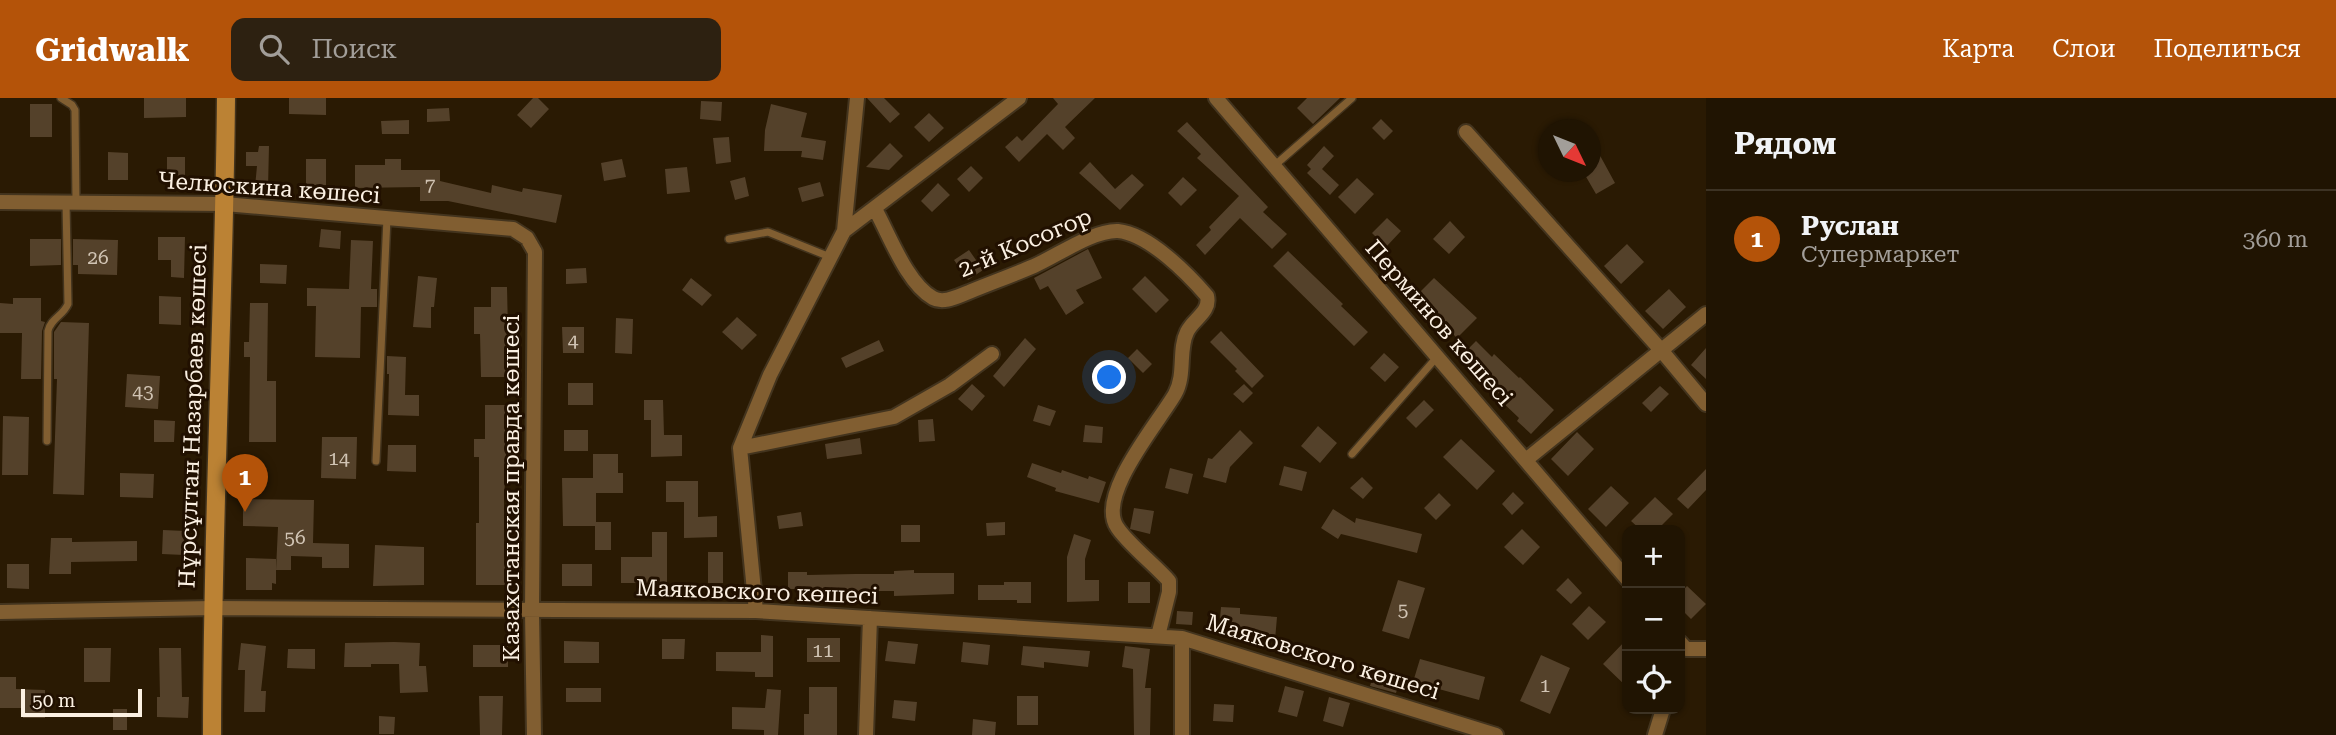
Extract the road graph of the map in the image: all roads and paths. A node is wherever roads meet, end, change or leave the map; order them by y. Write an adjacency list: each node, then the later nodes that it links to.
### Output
1 (61, 98): 10 (lane)
2 (226, 98): 11 (street, Нұрсұлтан Назарбаев көшесі)
3 (1019, 98): 12 (street)
4 (1216, 98): 8 (street, Перминов көшесі)
5 (1352, 98): 8 (lane)
6 (855, 99): 14 (street)
7 (1466, 132): 19 (street)
8 (1274, 166): 21 (street, Перминов көшесі)
9 (0, 202): 10 (street, Челюскина көшесі)
10 (71, 202): 11 (street, Челюскина көшесі); 23 (lane)
11 (225, 204): 13 (street, Челюскина көшесі); 29 (street, Нұрсұлтан Назарбаев көшесі)
12 (875, 208): 14 (street); 34 (street, 2-й Косогор)
13 (387, 218): 16 (street, Челюскина көшесі); 27 (lane)
14 (844, 231): 17 (street)
15 (729, 239): 17 (lane)
16 (530, 241): 30 (street, Казахстанская правда көшесі)
17 (831, 257): 24 (street)
18 (1706, 314): 19 (street)
19 (1661, 350): 22 (street); 26 (street)
20 (992, 354): 24 (street)
21 (1437, 357): 25 (lane); 26 (street, Перминов көшесі)
22 (1706, 404)
23 (47, 441)
24 (740, 448): 31 (street)
25 (1352, 454)
26 (1527, 459): 28 (street, Перминов көшесі)
27 (376, 461)
28 (1622, 573)
29 (212, 608): 30 (street, Маяковского көшесі); 32 (street, Маяковского көшесі); 40 (street, Нұрсұлтан Назарбаев көшесі)
30 (532, 611): 31 (street, Маяковского көшесі); 41 (street, Казахстанская правда көшесі)
31 (756, 611): 33 (street, Маяковского көшесі)
32 (0, 612)
33 (870, 618): 34 (street, Маяковского көшесі); 42 (street)
34 (1158, 636): 35 (street, Маяковского көшесі)
35 (1182, 638): 43 (street); 44 (street, Маяковского көшесі)
36 (1706, 649): 37 (street)
37 (1685, 650)
38 (1661, 714): 39 (street)
39 (1656, 731): 45 (street)
40 (212, 735)
41 (534, 735)
42 (866, 735)
43 (1182, 735)
44 (1496, 735)
45 (1641, 735)

